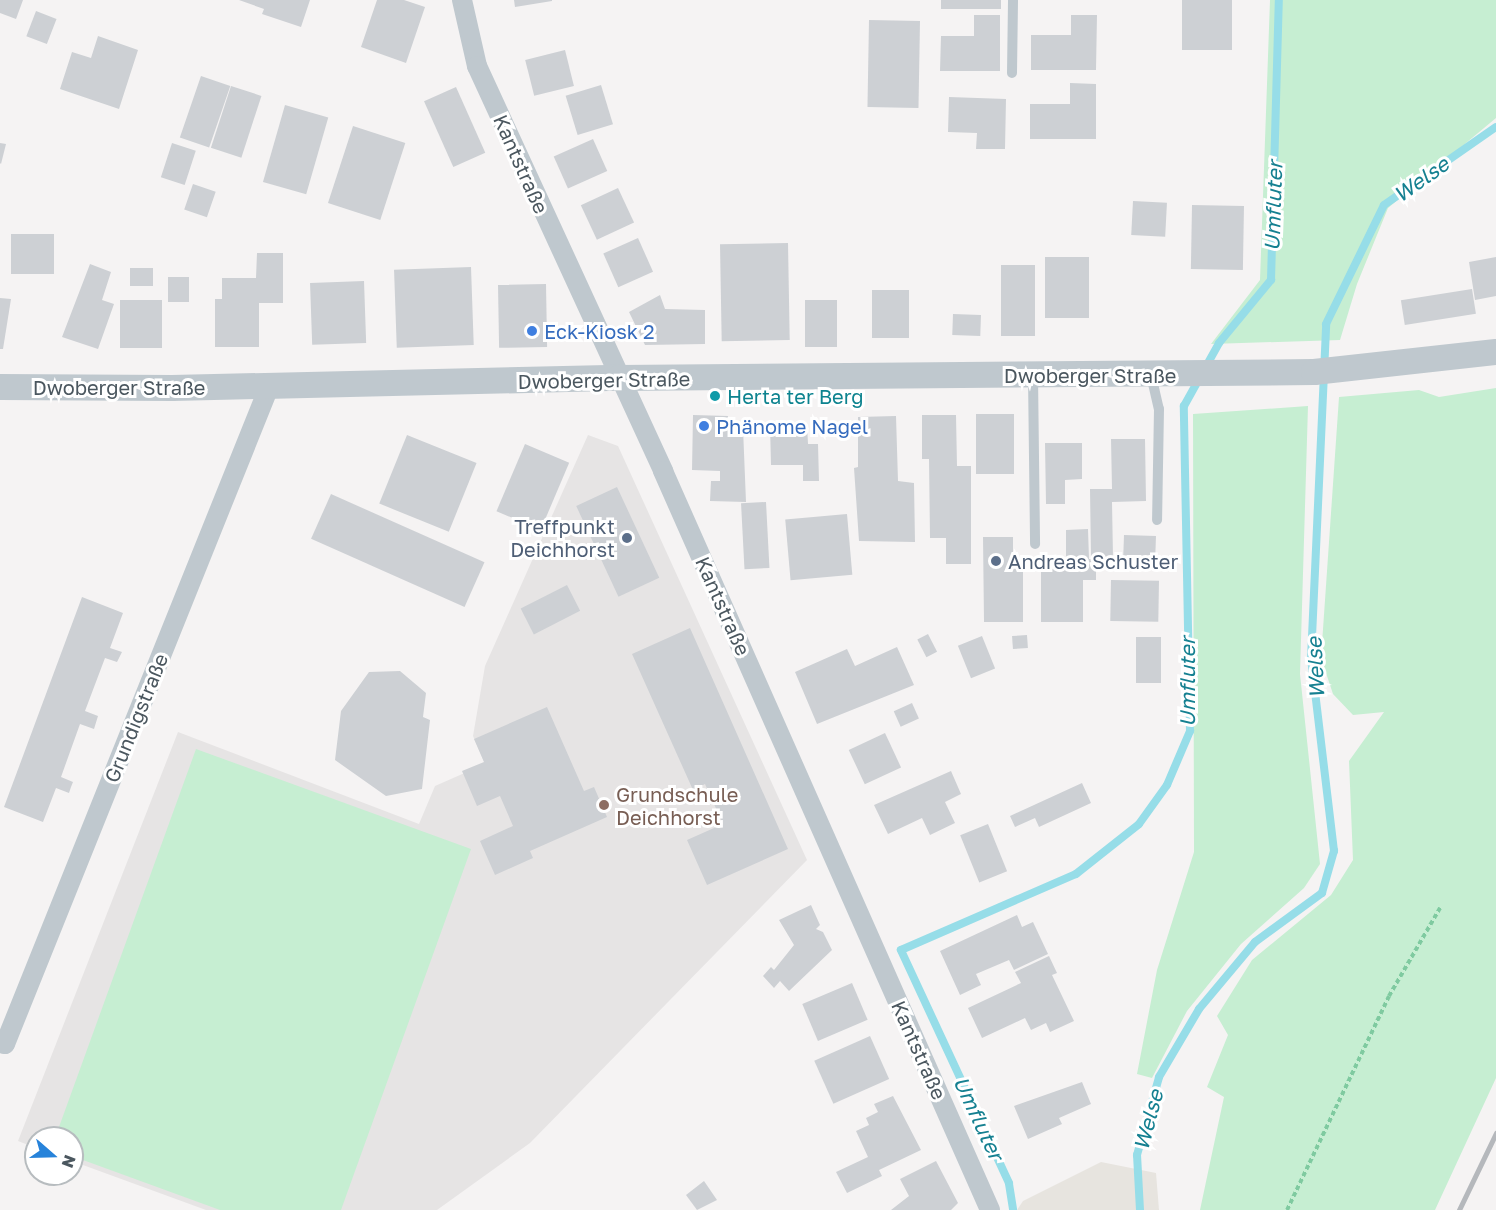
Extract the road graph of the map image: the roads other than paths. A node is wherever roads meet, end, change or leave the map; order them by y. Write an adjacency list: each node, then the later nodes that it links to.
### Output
1 (462, 0): 7 (street, Kantstraße)
2 (1013, 0): 3 (lane)
3 (1012, 73)
4 (1496, 352): 6 (street, Dwoberger Straße)
5 (1033, 375): 6 (street, Dwoberger Straße); 7 (street, Dwoberger Straße); 11 (lane)
6 (1151, 375): 10 (lane)
7 (619, 378): 9 (street, Dwoberger Straße); 13 (street, Kantstraße)
8 (0, 387): 9 (street, Dwoberger Straße)
9 (269, 387): 12 (street, Grundigstraße)
10 (1157, 520)
11 (1035, 544)
12 (0, 1043)
13 (989, 1209)

